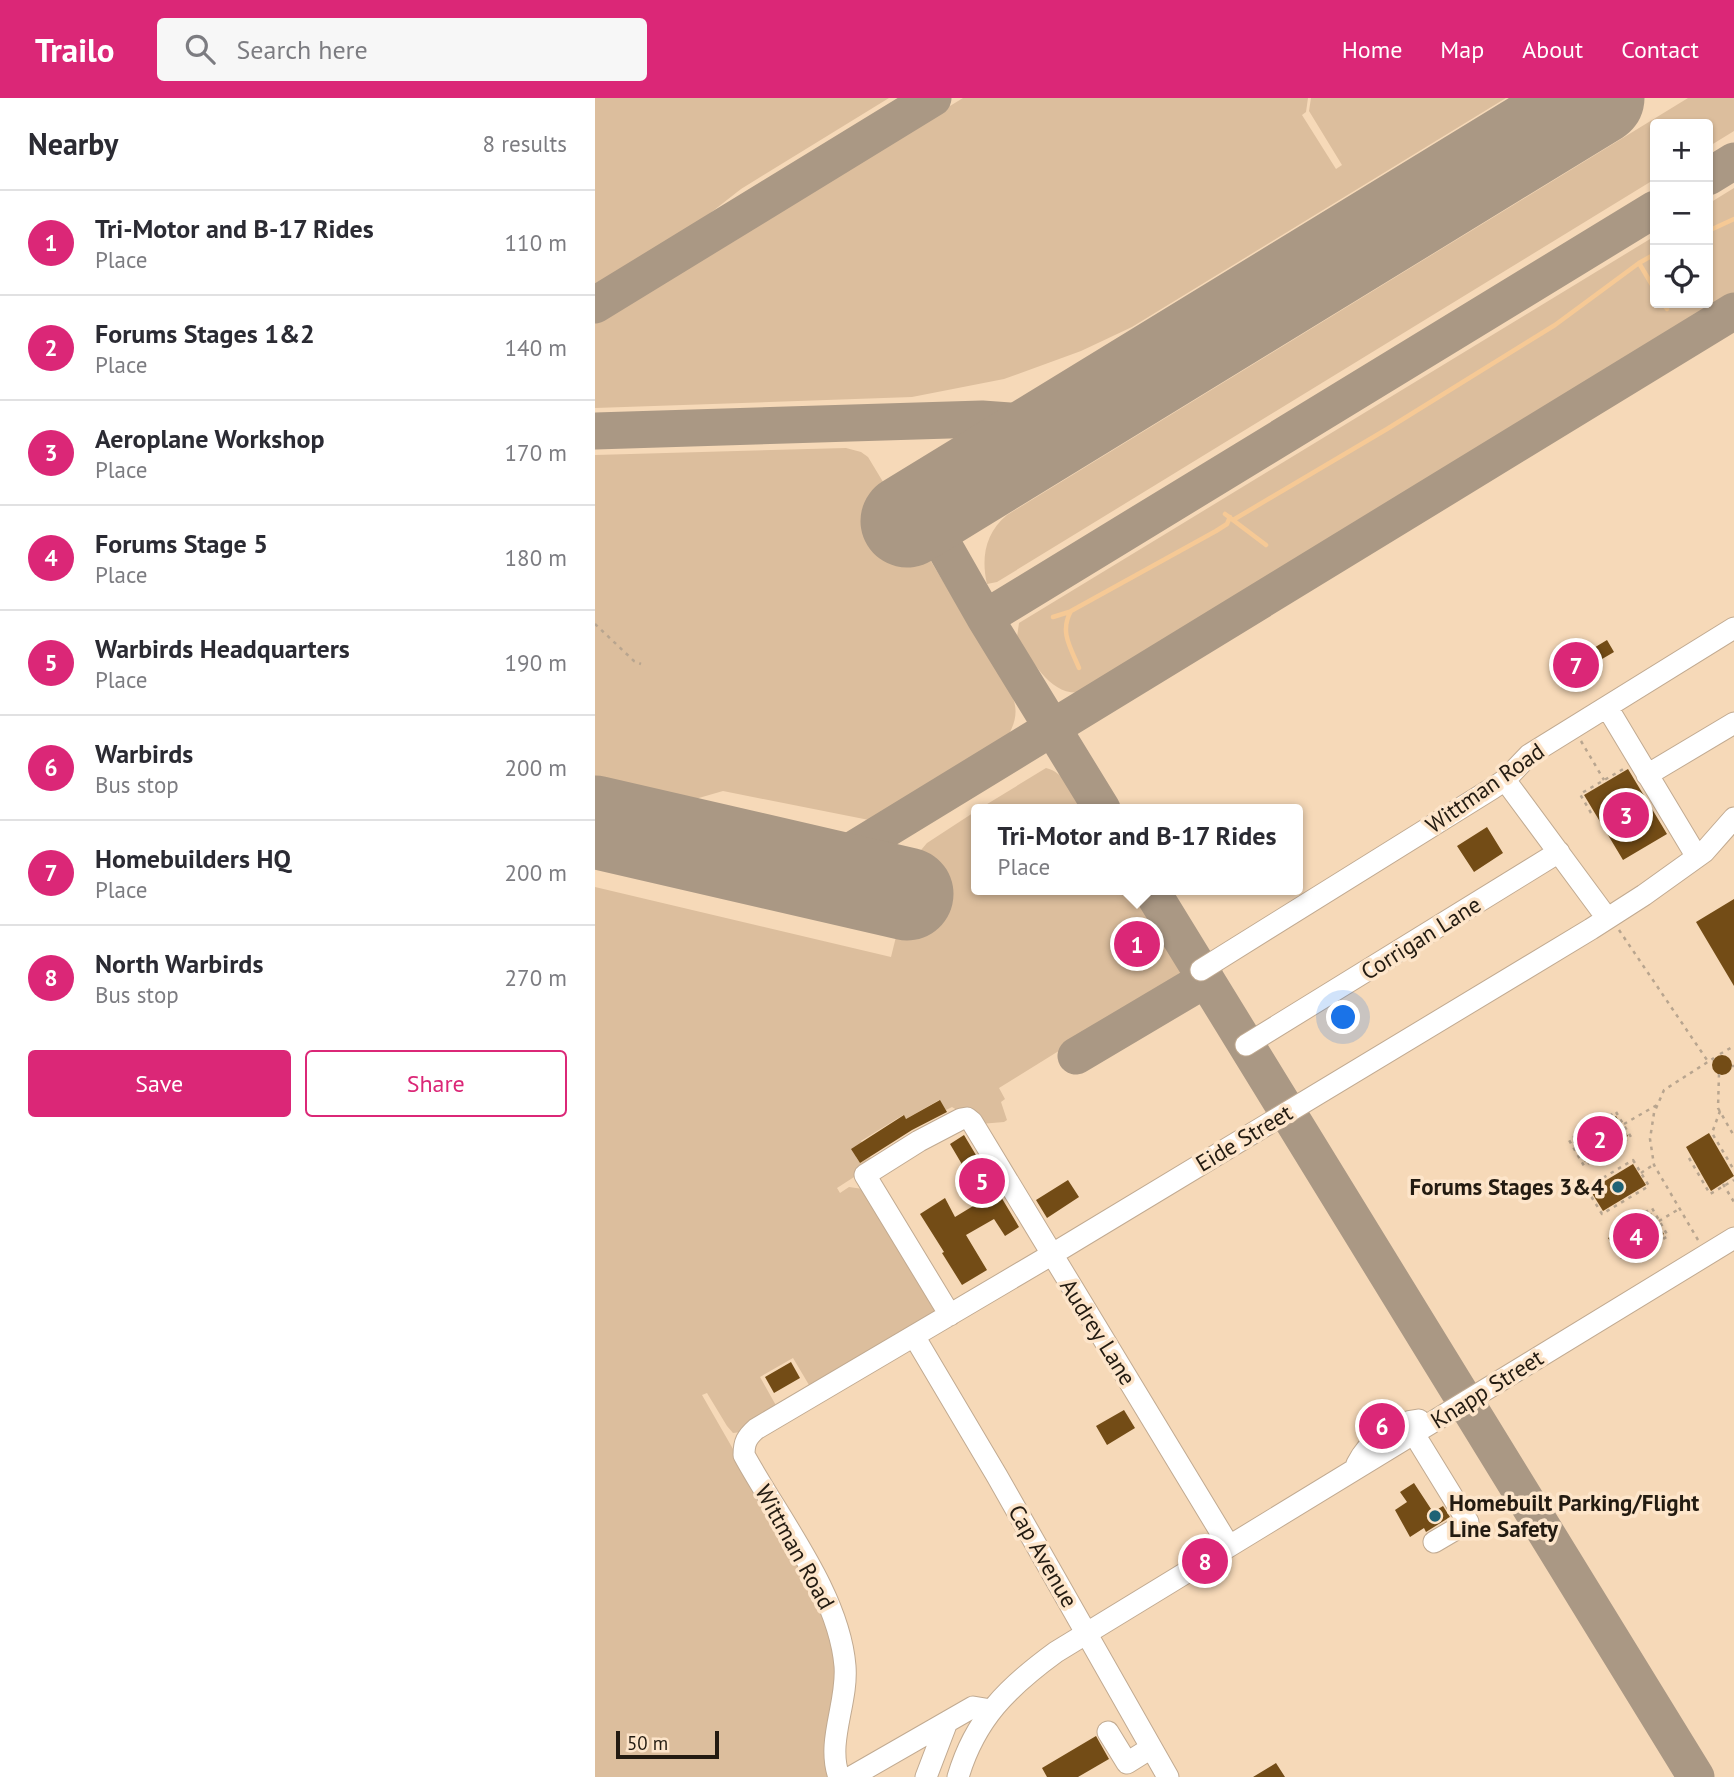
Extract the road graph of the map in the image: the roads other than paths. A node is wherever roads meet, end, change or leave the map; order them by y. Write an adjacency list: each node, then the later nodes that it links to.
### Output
1 (1734, 628): 2 (lane, Wittman Road)
2 (1607, 707): 4 (lane); 5 (lane, Wittman Road)
3 (1734, 723): 4 (lane)
4 (1643, 768): 8 (lane)
5 (1505, 780): 7 (lane); 10 (lane, Wittman Road)
6 (1734, 818): 8 (lane, Eide Street)
7 (1559, 852): 9 (lane); 11 (lane, Corrigan Lane)
8 (1697, 857): 9 (lane, Eide Street)
9 (1607, 918): 13 (lane, Eide Street)
10 (1201, 970)
11 (1246, 1045)
12 (1734, 1238): 16 (lane, Knapp Street)
13 (1051, 1255): 14 (lane, Eide Street); 14 (lane, Audrey Lane); 21 (lane, Audrey Lane)
14 (950, 1315): 15 (lane, Eide Street)
15 (915, 1336): 18 (lane, Eide Street); 22 (lane, Cap Avenue)
16 (1439, 1419): 17 (lane, Knapp Street); 19 (lane)
17 (1414, 1434): 19 (lane, Knapp Street); 20 (lane)
18 (744, 1443): 27 (lane, Wittman Road)
19 (1354, 1471): 21 (lane, Knapp Street)
20 (1434, 1542)
21 (1229, 1546): 22 (lane, Knapp Street)
22 (1086, 1632): 23 (lane, Knapp Street); 26 (lane, Cap Avenue)
23 (991, 1710): 24 (lane); 30 (lane, Knapp Street)
24 (947, 1722): 28 (lane); 29 (lane)
25 (1108, 1732): 26 (lane)
26 (1151, 1748): 31 (lane, Cap Avenue)
27 (839, 1777)
28 (851, 1777)
29 (926, 1777)
30 (958, 1777)
31 (1168, 1777)

